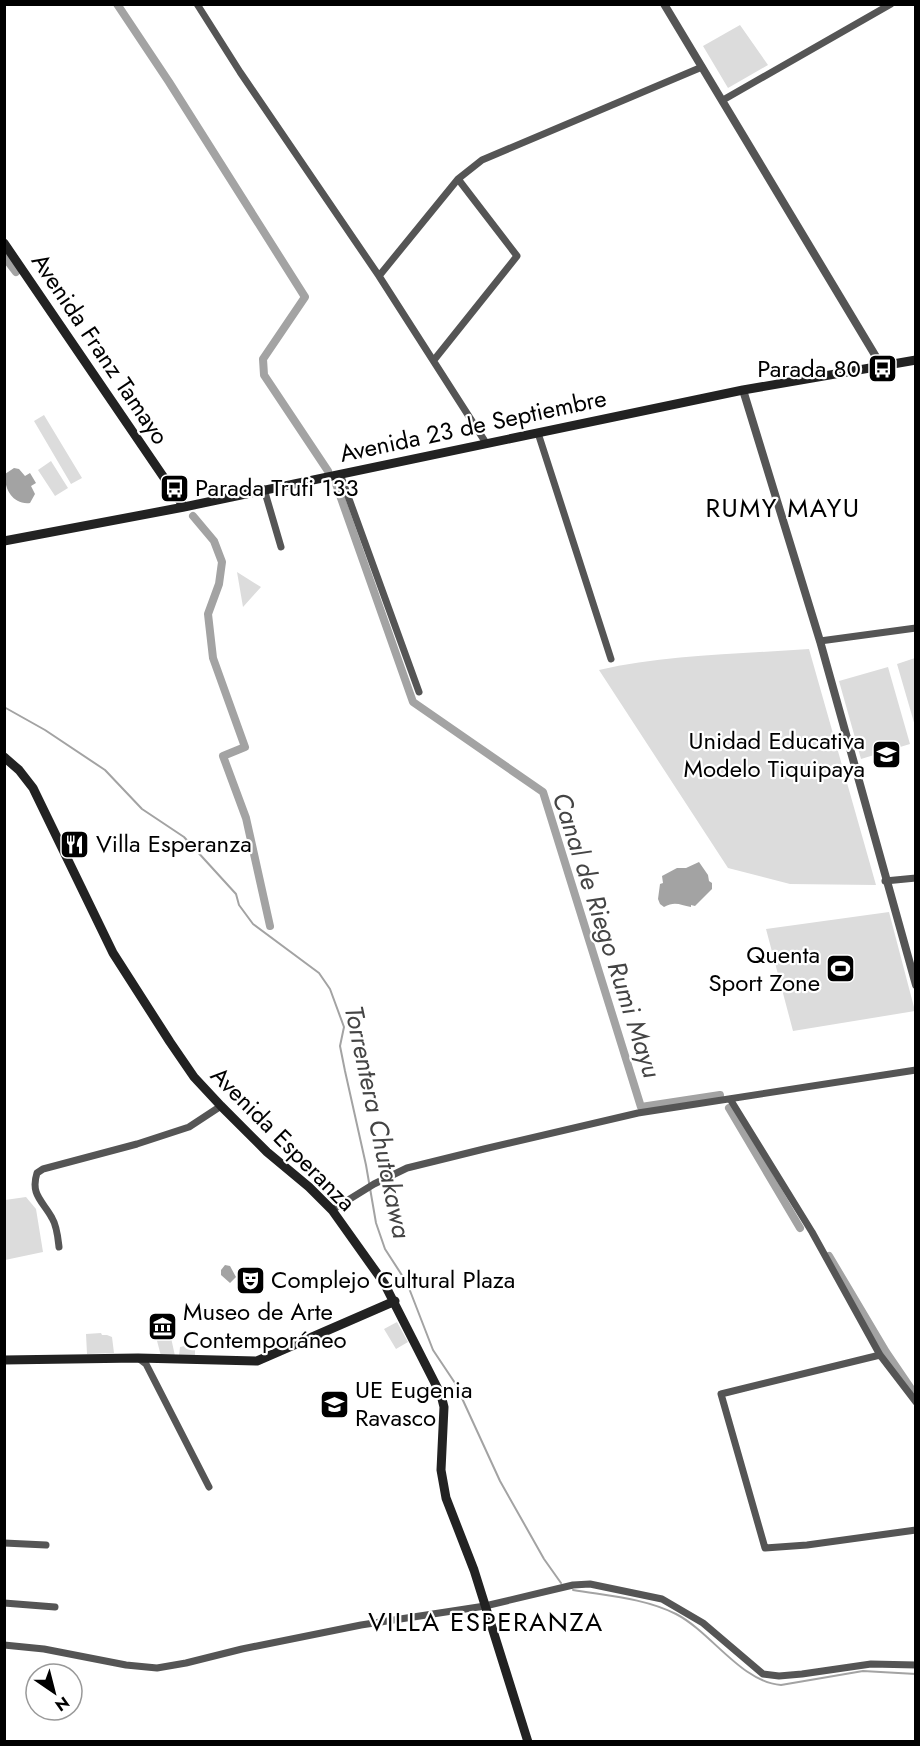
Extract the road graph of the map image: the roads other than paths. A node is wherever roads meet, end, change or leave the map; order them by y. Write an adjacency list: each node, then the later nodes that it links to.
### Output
1 (197, 4): 8 (street)
2 (664, 4): 4 (street)
3 (891, 4): 5 (street)
4 (702, 67): 5 (street); 6 (street)
5 (723, 100): 11 (street)
6 (458, 179): 8 (street); 9 (street)
7 (4, 243): 17 (main road, Avenida Franz Tamayo)
8 (380, 276): 9 (street)
9 (434, 360): 14 (street)
10 (915, 360): 11 (main road, Avenida 23 de Septiembre)
11 (881, 365): 12 (main road, Avenida 23 de Septiembre)
12 (743, 390): 13 (main road, Avenida 23 de Septiembre); 21 (street)
13 (538, 433): 14 (main road, Avenida 23 de Septiembre); 22 (street)
14 (486, 443): 15 (main road, Avenida 23 de Septiembre)
15 (340, 474): 16 (main road, Avenida 23 de Septiembre); 23 (street)
16 (264, 489): 17 (main road, Avenida 23 de Septiembre); 19 (street)
17 (184, 507): 18 (main road, Avenida 23 de Septiembre)
18 (4, 542)
19 (281, 547)
20 (915, 628): 21 (street)
21 (820, 641): 26 (street)
22 (610, 659)
23 (419, 692)
24 (4, 757): 30 (main road, Avenida Esperanza)
25 (915, 878): 26 (street)
26 (885, 881): 27 (street)
27 (915, 986)
28 (915, 1070): 29 (street)
29 (730, 1099): 31 (street); 34 (street)
30 (221, 1106): 31 (main road, Avenida Esperanza); 32 (street)
31 (332, 1210): 33 (main road, Avenida Esperanza)
32 (59, 1247)
33 (395, 1301): 35 (main road); 43 (main road, Avenida Esperanza)
34 (880, 1355): 37 (street); 39 (street)
35 (138, 1358): 36 (main road); 38 (street)
36 (4, 1360)
37 (915, 1402)
38 (209, 1487)
39 (915, 1530)
40 (4, 1543): 41 (street)
41 (46, 1545)
42 (4, 1603): 44 (street)
43 (485, 1606): 45 (street); 46 (street); 47 (main road, Avenida Esperanza)
44 (55, 1607)
45 (4, 1645)
46 (915, 1665)
47 (528, 1742)

